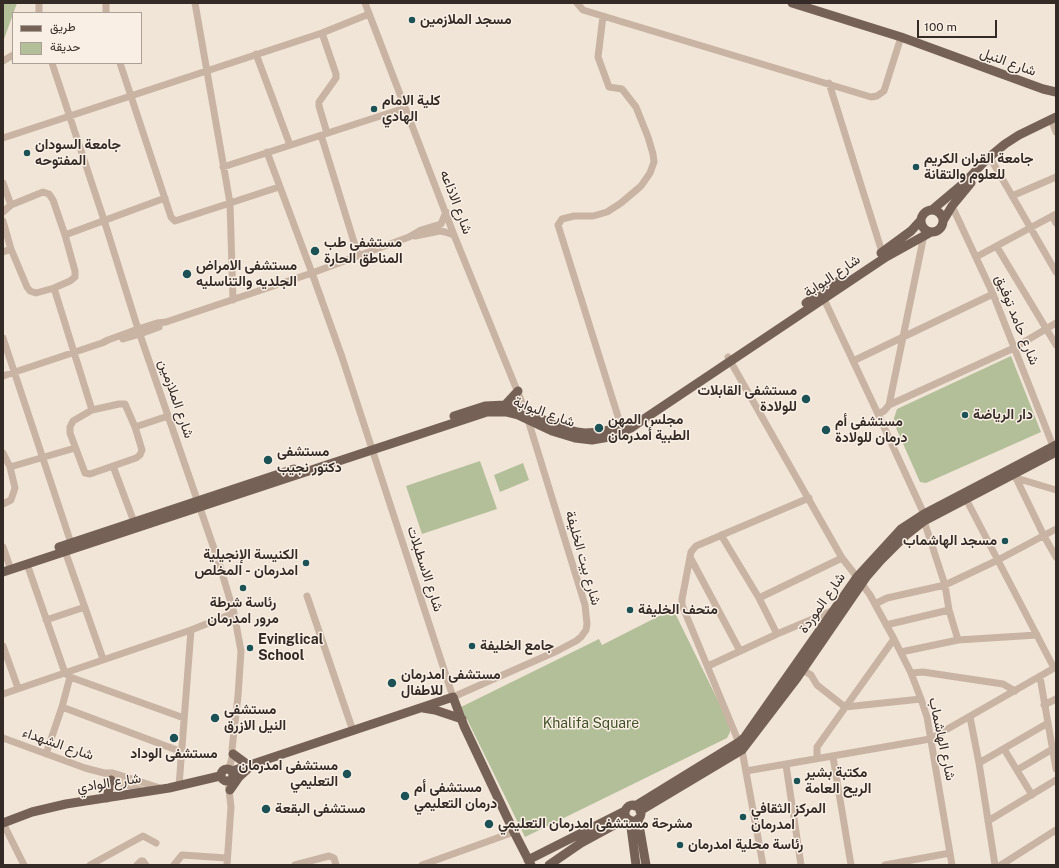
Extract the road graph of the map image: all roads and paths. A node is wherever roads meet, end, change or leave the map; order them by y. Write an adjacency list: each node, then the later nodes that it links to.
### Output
1 (195, 3): 14 (street)
2 (365, 3): 5 (street, شارع الاذاعه)
3 (577, 3): 6 (street)
4 (792, 3): 8 (main road, شارع النيل)
5 (369, 14): 7 (street); 18 (street, شارع الاذاعه)
6 (603, 16): 15 (street); 83 (street)
7 (322, 32): 9 (street); 21 (street)
8 (901, 37): 15 (street); 16 (main road, شارع النيل)
9 (256, 54): 14 (street); 23 (street)
10 (12, 56): 11 (street)
11 (3, 61)
12 (52, 64): 19 (street, شارع الملازمين)
13 (120, 64): 17 (street)
14 (207, 70): 17 (street); 26 (street)
15 (829, 83): 52 (street)
16 (1056, 92)
17 (130, 95): 19 (street); 31 (street)
18 (405, 108): 21 (street); 37 (street, شارع الاذاعه)
19 (70, 116): 22 (street); 39 (street, شارع الملازمين)
20 (1055, 124): 25 (main road); 35 (main road)
21 (324, 134): 23 (street); 53 (street)
22 (3, 138)
23 (290, 145): 24 (street)
24 (268, 152): 26 (street); 29 (street, شارع الاسطبلات)
25 (992, 161): 30 (street); 34 (main road)
26 (223, 167): 32 (street)
27 (1056, 177): 30 (street)
28 (3, 183): 33 (street)
29 (280, 187): 32 (street); 56 (street, شارع الاسطبلات)
30 (1012, 196): 44 (street)
31 (165, 198): 32 (street); 39 (street)
32 (230, 203): 60 (street)
33 (11, 205): 36 (street); 46 (street)
34 (952, 206): 42 (main road); 54 (street, شارع حامد توفيق)
35 (932, 210): 40 (main road); 42 (main road)
36 (3, 212)
37 (446, 212): 47 (street, شارع الاذاعه); 48 (street)
38 (1054, 215): 43 (street); 44 (street)
39 (104, 220): 46 (street); 63 (street, شارع الملازمين)
40 (921, 220): 45 (main road); 52 (main road, شارع البوابة)
41 (3, 221): 50 (street)
42 (942, 221): 45 (main road)
43 (1056, 223)
44 (1030, 228): 49 (street); 55 (street)
45 (927, 233): 59 (main road, شارع البوابة); 64 (street)
46 (65, 235): 57 (street)
47 (454, 235): 48 (street); 76 (street, شارع الاذاعه)
48 (408, 237): 53 (street)
49 (997, 247): 54 (street); 62 (street)
50 (11, 249): 51 (street); 57 (street)
51 (3, 252)
52 (882, 252): 59 (main road, شارع البوابة)
53 (358, 255): 56 (street)
54 (976, 257): 58 (street, شارع حامد توفيق)
55 (1056, 272)
56 (312, 273): 60 (street); 85 (street, شارع الاسطبلات)
57 (54, 288): 71 (street)
58 (993, 294): 64 (street); 70 (street, شارع حامد توفيق)
59 (822, 296): 72 (main road, شارع البوابة); 73 (street)
60 (233, 300): 63 (street)
61 (1056, 323): 62 (street)
62 (1046, 329): 69 (street); 70 (street)
63 (139, 332): 66 (street); 67 (street); 68 (street, شارع الملازمين)
64 (903, 337): 73 (street); 78 (street)
65 (3, 338): 74 (street)
66 (129, 338): 67 (street); 68 (street)
67 (102, 343): 71 (street)
68 (144, 345): 82 (street, شارع الملازمين)
69 (1056, 345)
70 (1014, 348): 78 (street); 87 (street, شارع حامد توفيق)
71 (75, 353): 74 (street); 79 (street)
72 (730, 359): 81 (main road, شارع البوابة); 83 (main road, شارع البوابة); 94 (street, شارع الهاشماب)
73 (853, 361): 80 (street)
74 (14, 372): 75 (street); 89 (street)
75 (3, 376)
76 (518, 391): 77 (main road); 81 (street, شارع الاذاعه)
77 (505, 405): 81 (main road, شارع البوابة); 85 (main road, شارع البوابة)
78 (889, 405): 80 (street)
79 (92, 410): 84 (street); 86 (street)
80 (878, 414): 98 (street)
81 (526, 415): 83 (main road, شارع البوابة); 85 (main road, شارع البوابة); 143 (street, شارع بيت الخليفة)
82 (168, 416): 84 (street); 97 (street, شارع الملازمين)
83 (621, 426)
84 (135, 427): 90 (street)
85 (372, 446): 97 (main road, شارع البوابة); 143 (street, شارع الاسطبلات)
86 (75, 448): 89 (street); 90 (street)
87 (1055, 449): 92 (main road, شارع الموردة)
88 (3, 453): 91 (street)
89 (42, 457): 91 (street); 103 (street)
90 (113, 466): 99 (street)
91 (10, 467): 96 (street)
92 (1012, 474): 93 (street); 95 (main road, شارع الموردة); 98 (main road, شارع الموردة); 102 (street)
93 (1056, 490)
94 (809, 498): 101 (street); 108 (street, شارع الهاشماب)
95 (966, 499): 98 (main road, شارع الموردة); 109 (street)
96 (3, 504)
97 (198, 504): 99 (main road); 105 (main road); 121 (street, شارع الملازمين)
98 (924, 518): 113 (main road, شارع الموردة); 114 (street)
99 (134, 522): 103 (main road)
100 (1056, 529): 102 (street)
101 (721, 535): 106 (street); 116 (street)
102 (1044, 536): 107 (street); 109 (street)
103 (71, 543): 111 (main road)
104 (3, 547): 111 (street)
105 (65, 552): 110 (main road); 118 (street)
106 (690, 557): 130 (street); 133 (street)
107 (1056, 557)
108 (842, 558): 113 (street, شارع الهاشماب); 116 (street)
109 (998, 560): 114 (street); 126 (street)
110 (27, 564): 112 (main road); 122 (street)
111 (6, 565)
112 (3, 572)
113 (860, 580): 117 (street, شارع الهاشماب); 119 (main road, شارع الموردة); 135 (main road, شارع الموردة)
114 (945, 585): 117 (street); 120 (street)
115 (307, 596): 154 (street)
116 (759, 598): 125 (street)
117 (875, 604): 123 (street, شارع الهاشماب)
118 (85, 607): 122 (street); 132 (street)
119 (834, 609): 125 (street); 138 (main road, شارع الموردة)
120 (949, 610): 123 (street); 128 (street)
121 (234, 613): 124 (street); 160 (street, شارع الملازمين)
122 (46, 620): 137 (street)
123 (886, 625): 127 (street, شارع الهاشماب)
124 (191, 630): 132 (street); 151 (street)
125 (777, 634): 130 (street)
126 (1037, 635): 128 (street); 134 (street)
127 (894, 639): 131 (street, شارع الهاشماب); 148 (street)
128 (958, 640): 131 (street)
129 (3, 646): 140 (street)
130 (740, 651): 133 (street)
131 (901, 652): 136 (street, شارع الهاشماب)
132 (103, 659): 137 (street)
133 (708, 666): 157 (street)
134 (1055, 667): 139 (street)
135 (802, 670): 138 (main road, شارع الموردة); 148 (street)
136 (911, 674): 141 (street); 145 (street, شارع الهاشماب)
137 (68, 675): 140 (street); 147 (street); 151 (street)
138 (793, 676): 157 (main road, شارع الموردة)
139 (1040, 677): 141 (street); 146 (street)
140 (18, 688): 142 (street)
141 (1015, 691): 150 (street)
142 (3, 694)
143 (453, 697): 149 (main road, شارع الوادي); 152 (main road)
144 (1056, 698): 146 (street)
145 (921, 699): 148 (street); 156 (street, شارع الهاشماب)
146 (1044, 705): 153 (street)
147 (62, 707): 161 (street); 162 (street)
148 (844, 707): 164 (street)
149 (422, 708): 152 (main road); 154 (main road, شارع الوادي)
150 (970, 717): 156 (street); 165 (street)
151 (184, 718): 161 (street)
152 (462, 719): 183 (main road)
153 (1048, 723): 158 (street); 159 (street)
154 (353, 731): 166 (main road, شارع الوادي)
155 (3, 738): 162 (street, شارع الشهداء)
156 (930, 739): 163 (street); 185 (street, شارع الهاشماب)
157 (741, 746): 170 (street); 179 (main road, شارع الموردة)
158 (1054, 748): 168 (street); 169 (street)
159 (1004, 749): 165 (street); 169 (street)
160 (232, 751): 166 (main road); 171 (street, شارع الملازمين)
161 (182, 752): 174 (street)
162 (46, 754): 172 (street, شارع الشهداء)
163 (833, 757): 164 (street); 200 (street)
164 (817, 758): 167 (street)
165 (979, 763): 180 (street)
166 (252, 764): 171 (main road, شارع الوادي); 171 (main road)
167 (786, 765): 170 (street); 199 (street)
168 (1056, 769)
169 (1017, 770): 177 (street)
170 (746, 771): 198 (street)
171 (227, 776): 174 (main road, شارع الوادي); 186 (street, شارع الملازمين)
172 (107, 777): 175 (street, شارع الشهداء); 176 (street, شارع الشهداء); 178 (main road)
173 (1056, 780): 177 (street)
174 (179, 786): 175 (main road, شارع الوادي)
175 (164, 789): 176 (main road, شارع الوادي)
176 (148, 792): 178 (main road, شارع الوادي)
177 (1032, 795): 180 (street)
178 (107, 798): 181 (main road, شارع الوادي)
179 (633, 814): 187 (main road); 188 (main road); 197 (main road)
180 (988, 821): 203 (street)
181 (3, 823): 189 (street)
182 (1056, 830): 204 (street)
183 (514, 832): 187 (main road); 196 (street)
184 (156, 843): 190 (street)
185 (950, 853): 201 (street); 202 (street, شارع الهاشماب)
186 (227, 861): 193 (street)
187 (530, 863)
188 (641, 863)
189 (24, 865)
190 (90, 865)
191 (137, 865): 192 (street)
192 (146, 865)
193 (174, 865)
194 (295, 865): 195 (street)
195 (336, 865)
196 (422, 865)
197 (549, 865)
198 (763, 865)
199 (801, 865)
200 (851, 865)
201 (886, 865)
202 (952, 865)
203 (995, 865)
204 (1002, 865)

